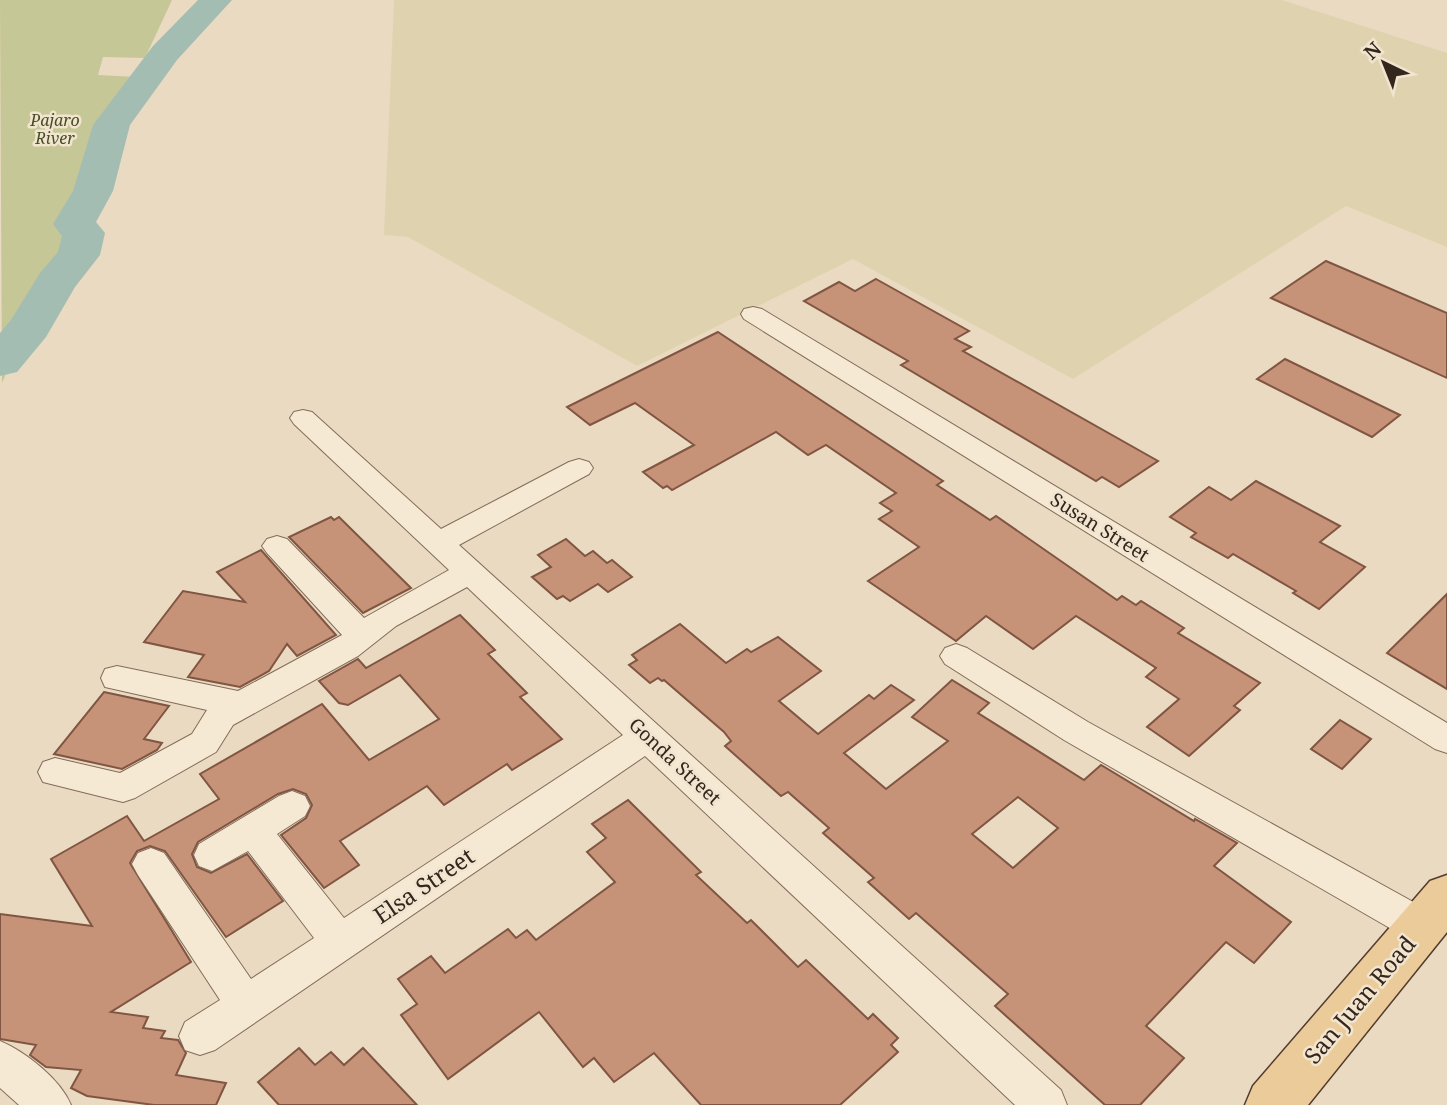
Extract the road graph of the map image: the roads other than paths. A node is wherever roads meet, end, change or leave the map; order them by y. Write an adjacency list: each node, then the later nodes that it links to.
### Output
1 (753, 314): 12 (street, Susan Street)
2 (303, 418): 4 (street, Gonda Street)
3 (579, 468): 4 (street)
4 (438, 543): 6 (street, Gonda Street)
5 (277, 546): 7 (street)
6 (470, 572): 7 (street); 11 (street, Gonda Street)
7 (362, 636): 10 (street)
8 (956, 656): 18 (street)
9 (117, 678): 10 (street)
10 (242, 705): 13 (street)
11 (648, 736): 19 (street, Elsa Street); 24 (street, Gonda Street)
12 (1447, 740)
13 (55, 772)
14 (292, 806): 15 (street)
15 (253, 830): 16 (street); 19 (street)
16 (212, 855)
17 (150, 864): 20 (street)
18 (1434, 911): 25 (main road, San Juan Road)
19 (340, 942): 20 (street, Elsa Street)
20 (246, 1005): 21 (street, Elsa Street)
21 (200, 1036)
22 (0, 1061): 23 (street)
23 (50, 1105)
24 (1046, 1105)
25 (1273, 1105)

